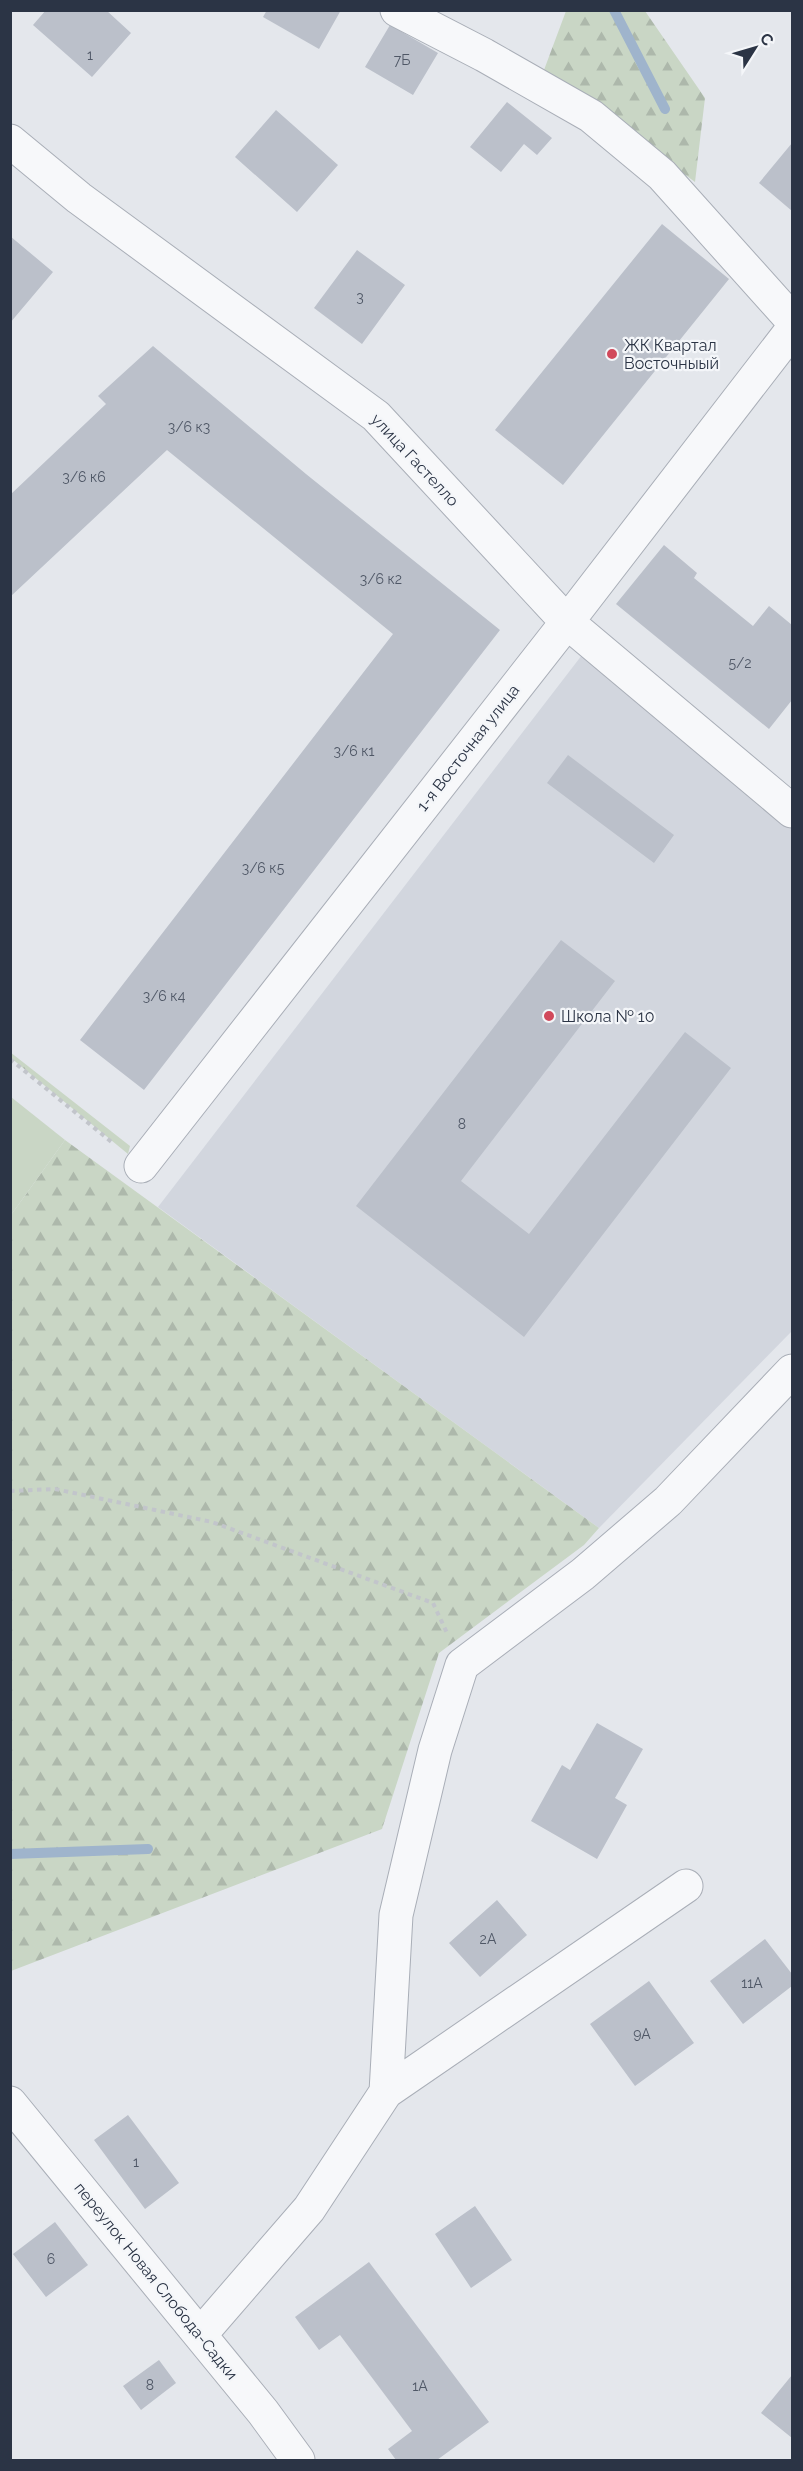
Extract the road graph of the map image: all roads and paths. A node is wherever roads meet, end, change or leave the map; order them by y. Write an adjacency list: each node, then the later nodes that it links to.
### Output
1 (397, 10): 3 (street)
2 (10, 141): 5 (street, улица Гастелло)
3 (792, 320)
4 (792, 330): 5 (street, 1-я Восточная улица)
5 (567, 622): 6 (street, улица Гастелло); 8 (street, 1-я Восточная улица)
6 (792, 811)
7 (10, 1059): 8 (path)
8 (141, 1166)
9 (792, 1371): 11 (street)
10 (10, 1491): 11 (path)
11 (462, 1665): 13 (street)
12 (686, 1886): 13 (street)
13 (386, 2092): 15 (street)
14 (10, 2103): 15 (street, переулок Новая Слобода-Садки)
15 (200, 2335): 16 (street, переулок Новая Слобода-Садки)
16 (298, 2460)

